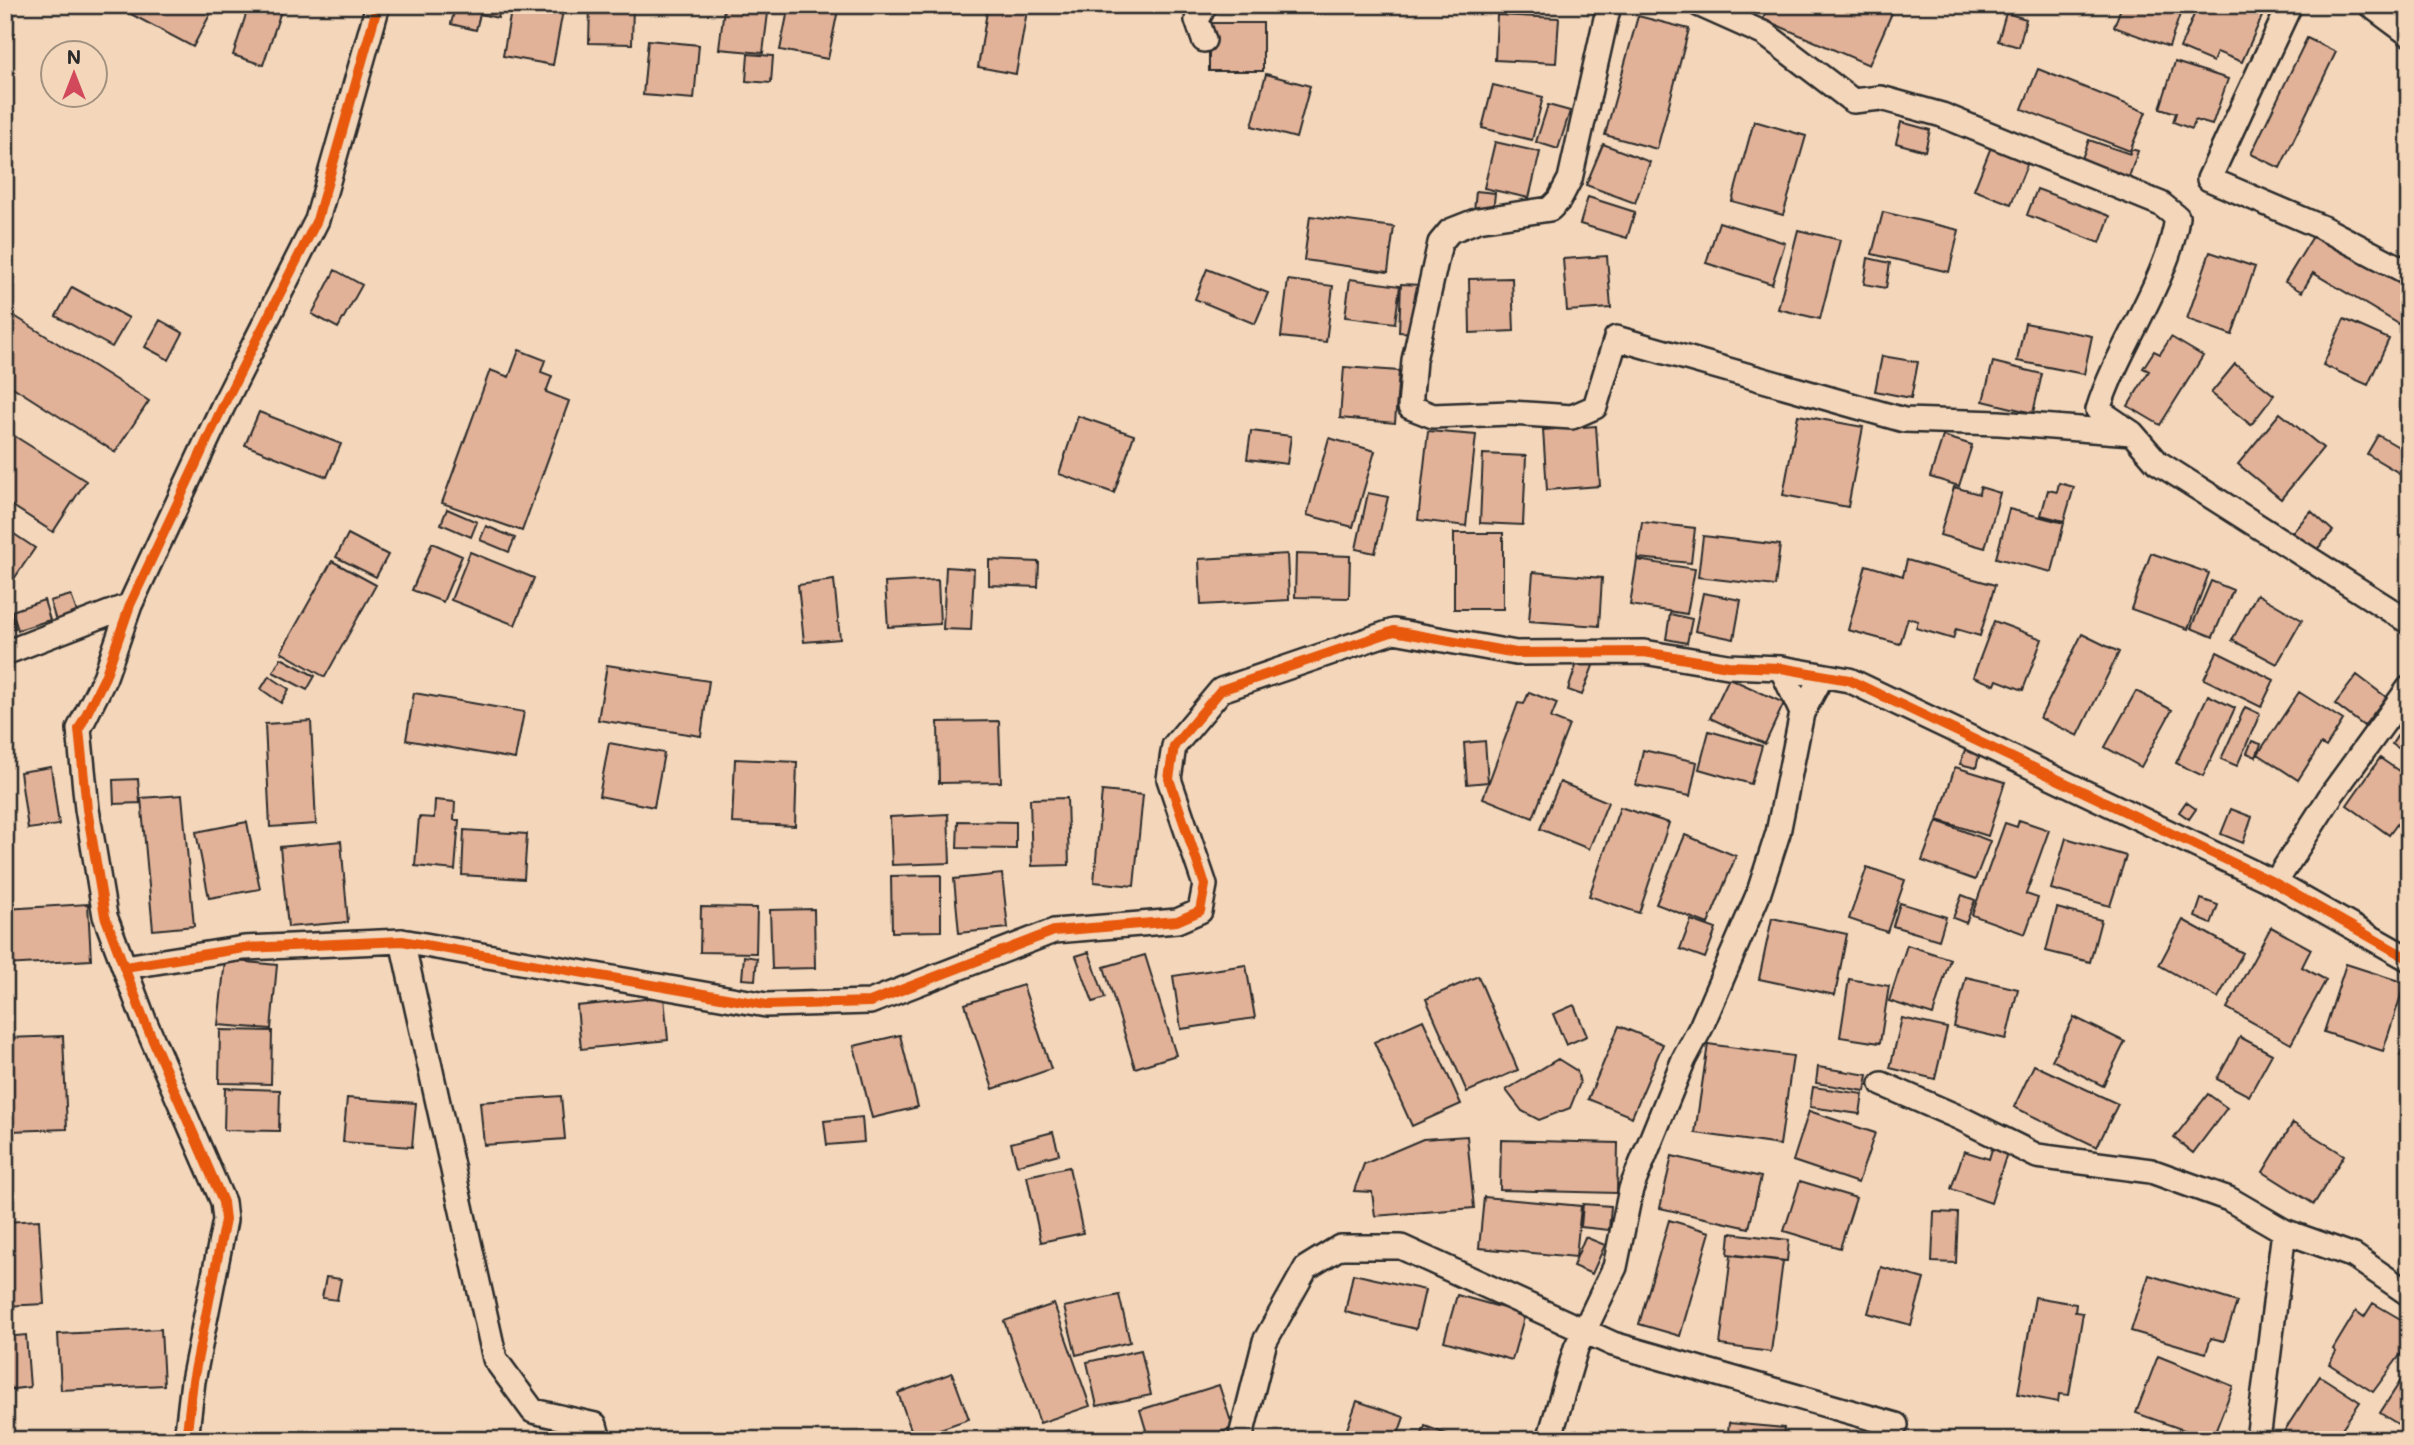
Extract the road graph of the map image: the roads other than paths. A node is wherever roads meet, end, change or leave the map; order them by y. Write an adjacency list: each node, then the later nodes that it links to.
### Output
1 (378, 5): 11 (street)
2 (1205, 5): 8 (street)
3 (1609, 5): 10 (street)
4 (1700, 5): 10 (street)
5 (2290, 5): 9 (street)
6 (2370, 5): 7 (street)
7 (2409, 34)
8 (1204, 40)
9 (2409, 273)
10 (2132, 433): 12 (street)
11 (131, 605): 13 (street); 21 (street)
12 (2409, 622)
13 (5, 653)
14 (1781, 668): 15 (street); 17 (street); 19 (street)
15 (1822, 676): 17 (street); 18 (street)
16 (2409, 688): 18 (street)
17 (1802, 713): 25 (street)
18 (2275, 883): 20 (street)
19 (402, 941): 21 (street); 28 (street)
20 (2409, 959)
21 (125, 967): 27 (street)
22 (1882, 1084): 23 (street)
23 (2284, 1231): 24 (street); 31 (street)
24 (2409, 1294)
25 (1587, 1330): 26 (street); 29 (street); 30 (street)
26 (1896, 1425)
27 (186, 1440)
28 (599, 1440)
29 (1240, 1440)
30 (1549, 1440)
31 (2258, 1440)

